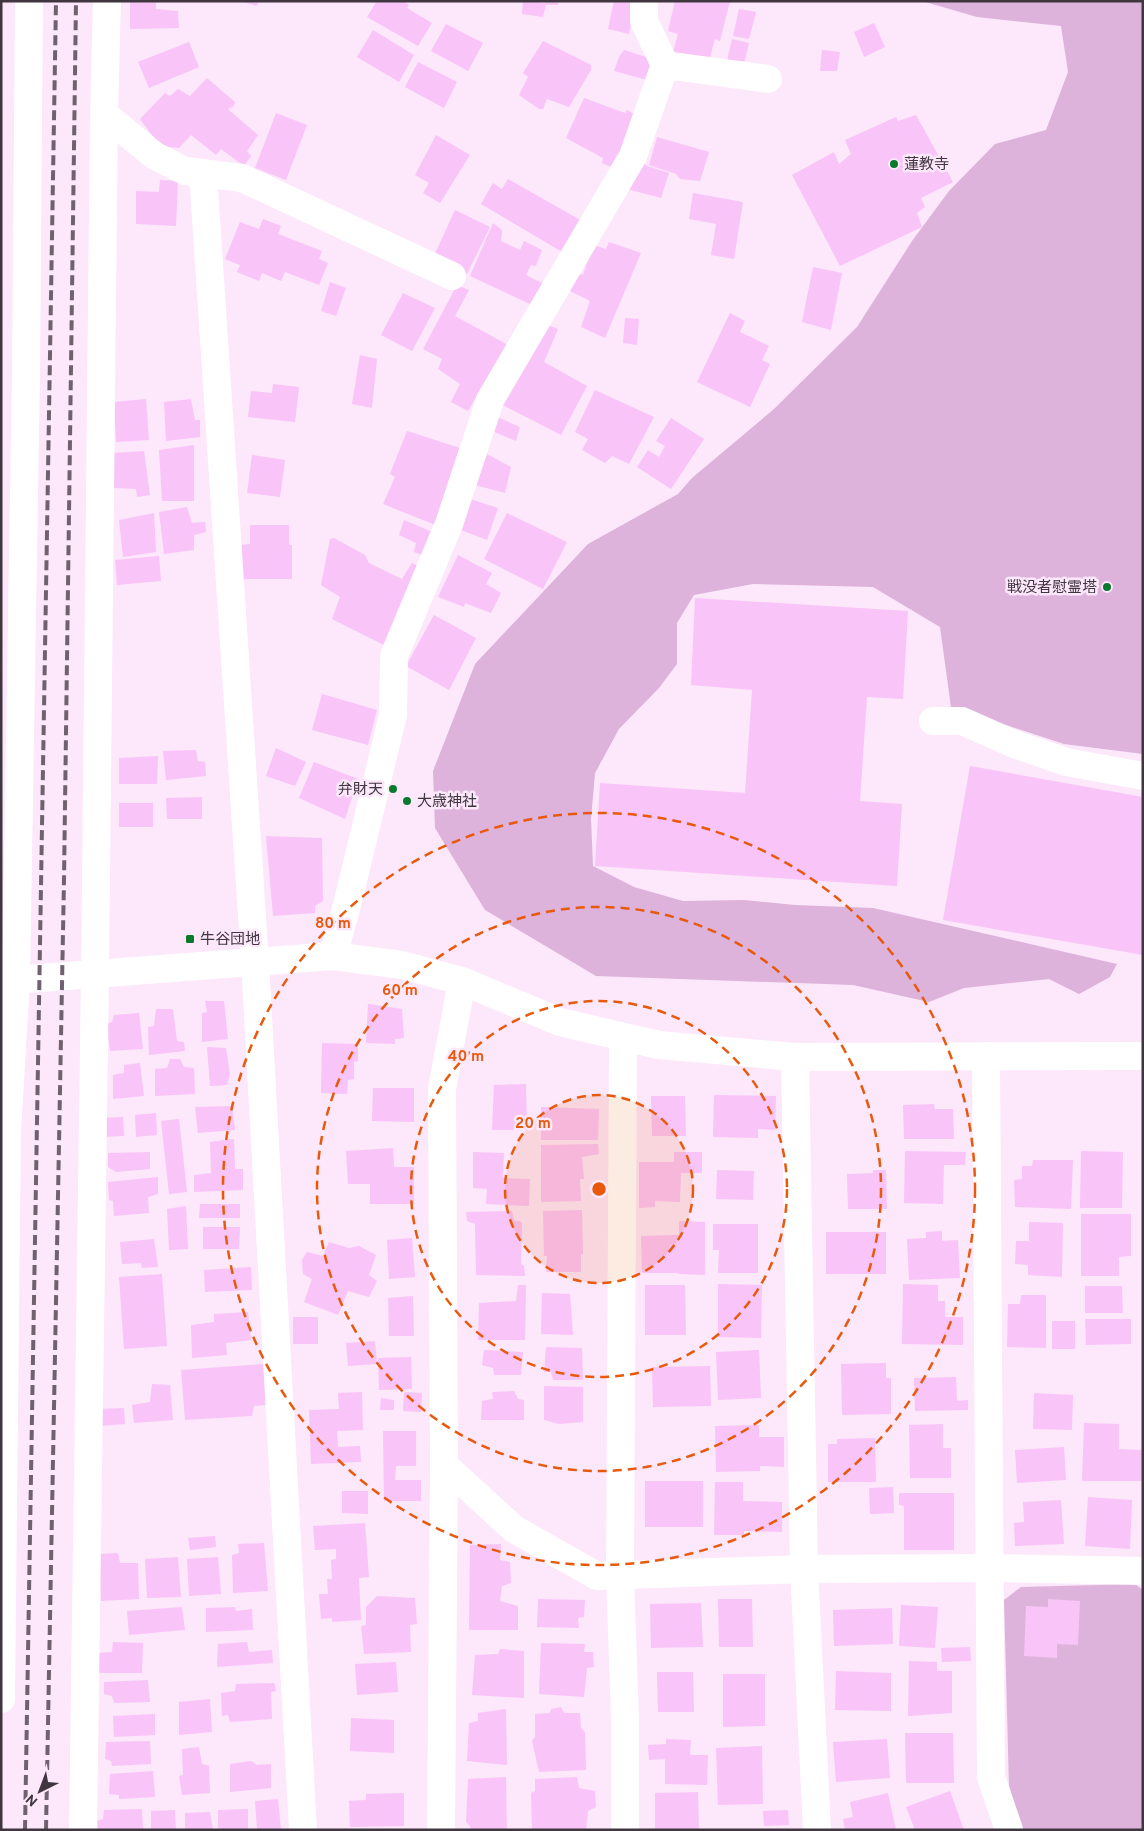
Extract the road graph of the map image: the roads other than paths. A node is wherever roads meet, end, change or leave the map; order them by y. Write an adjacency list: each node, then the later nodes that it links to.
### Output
1 (29, 1): 14 (street)
2 (107, 1): 6 (street)
3 (644, 1): 4 (street)
4 (665, 65): 5 (street); 11 (street)
5 (768, 79)
6 (104, 114): 7 (street); 13 (street)
7 (203, 173): 8 (street); 12 (street)
8 (452, 276)
9 (933, 721): 10 (street)
10 (1143, 776)
11 (333, 956): 12 (street); 15 (street)
12 (255, 962): 13 (street); 27 (street)
13 (95, 974): 14 (street); 26 (street)
14 (8, 980): 25 (street)
15 (462, 981): 16 (street); 20 (street)
16 (623, 1038): 19 (street); 24 (street)
17 (986, 1056): 18 (street); 19 (street); 21 (street)
18 (1143, 1056)
19 (795, 1057): 22 (street)
20 (444, 1465): 24 (street); 28 (street)
21 (989, 1568): 22 (street); 23 (street); 31 (street)
22 (804, 1569): 24 (street); 30 (street)
23 (1143, 1571)
24 (620, 1576): 29 (street)
25 (1, 1699)
26 (83, 1830)
27 (303, 1830)
28 (441, 1830)
29 (625, 1830)
30 (817, 1830)
31 (1009, 1830)

